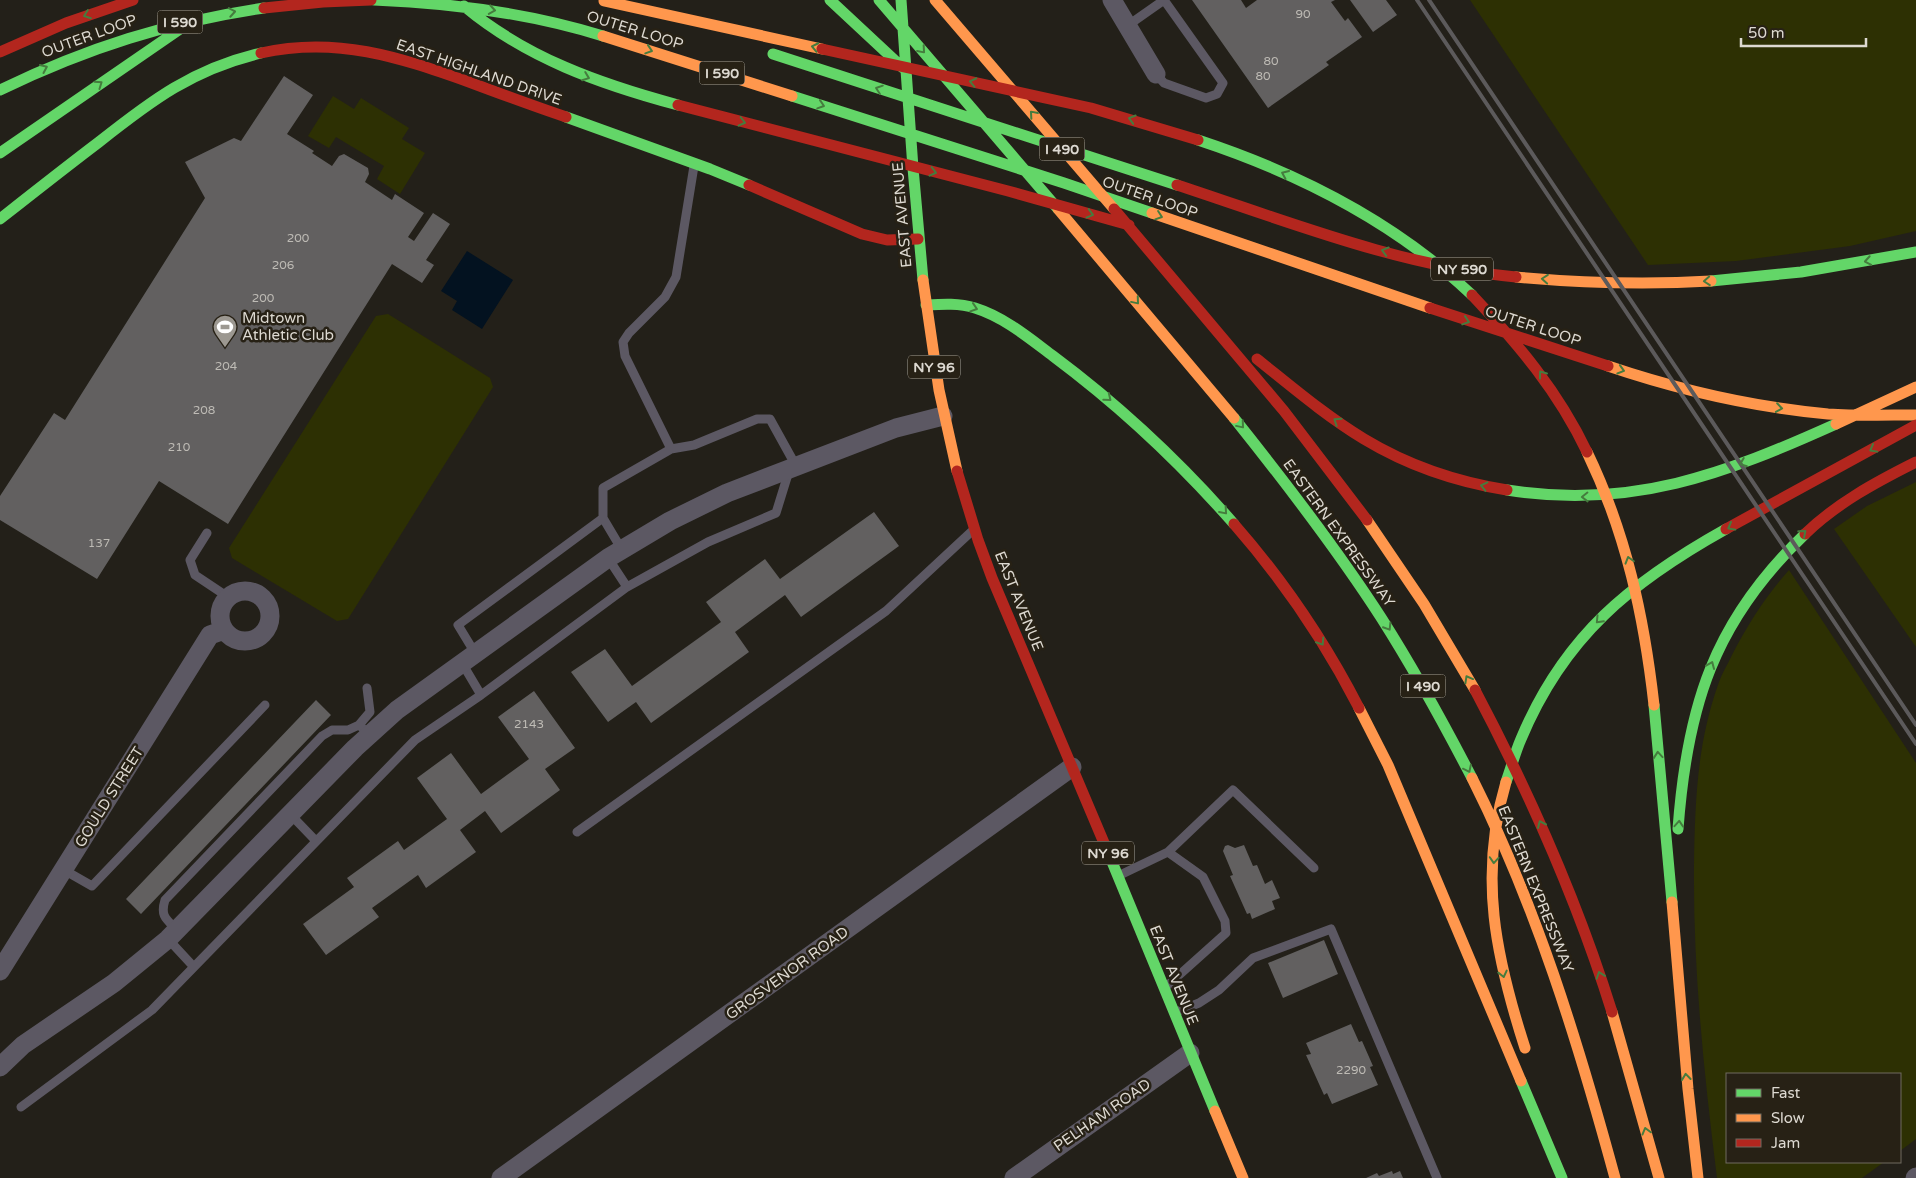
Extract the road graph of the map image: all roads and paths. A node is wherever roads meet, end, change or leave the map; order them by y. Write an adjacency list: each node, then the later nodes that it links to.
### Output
1 (133, 0): 15 (main road, OUTER LOOP, one-way to 15)
2 (372, 0): 17 (main road, OUTER LOOP / I 590, one-way to 2); 31 (main road, OUTER LOOP / I 590, one-way to 31)
3 (458, 0): 24 (main road, one-way to 24)
4 (830, 0): 18 (main road)
5 (879, 0): 28 (main road, EASTERN EXPRESSWAY / I 490, one-way to 28)
6 (901, 0): 25 (main road, EAST AVENUE / NY 96)
7 (935, 0): 29 (main road, EASTERN EXPRESSWAY / I 490, one-way to 7)
8 (1112, 0): 12 (street)
9 (1165, 0): 12 (lane); 16 (lane)
10 (601, 1): 13 (main road, OUTER LOOP / I 590); 60 (main road, one-way to 10)
11 (214, 6): 21 (main road, one-way to 11)
12 (1127, 26): 16 (street)
13 (734, 42)
14 (759, 50): 19 (main road, OUTER LOOP / I 590, one-way to 14)
15 (0, 52)
16 (1156, 74)
17 (0, 90)
18 (964, 127)
19 (1025, 137): 26 (main road, OUTER LOOP / NY 590, one-way to 19)
20 (985, 148): 28 (main road)
21 (0, 153)
22 (694, 163): 23 (main road, EAST HIGHLAND DRIVE); 25 (main road, EAST HIGHLAND DRIVE); 36 (lane)
23 (0, 219)
24 (1142, 228)
25 (918, 239): 30 (main road, EAST AVENUE / NY 96)
26 (1916, 252)
27 (1248, 258): 31 (main road)
28 (1105, 264): 76 (main road, EASTERN EXPRESSWAY / I 490, one-way to 76)
29 (1189, 297): 32 (main road, one-way to 29); 77 (main road, EASTERN EXPRESSWAY / I 490, one-way to 29)
30 (926, 305): 34 (main road, EAST AVENUE / NY 96); 74 (main road, one-way to 74)
31 (1420, 305): 33 (main road, OUTER LOOP, one-way to 33)
32 (1916, 387)
33 (1916, 415)
34 (943, 416): 38 (street); 40 (main road, EAST AVENUE / NY 96)
35 (1916, 425): 66 (main road, one-way to 66)
36 (671, 449): 38 (lane); 39 (lane)
37 (1916, 462): 60 (main road, one-way to 37)
38 (793, 468): 42 (street); 43 (lane)
39 (603, 518): 42 (lane); 46 (lane)
40 (974, 529): 51 (main road, EAST AVENUE / NY 96); 53 (lane)
41 (207, 532): 44 (lane)
42 (615, 554): 43 (lane); 46 (street)
43 (627, 587): 48 (lane)
44 (228, 597): 45 (street); 45 (street)
45 (224, 630): 57 (street, GOULD STREET)
46 (468, 658): 48 (lane); 50 (street)
47 (367, 688): 50 (lane)
48 (481, 695): 54 (lane)
49 (265, 705): 57 (lane)
50 (364, 730): 52 (street); 59 (lane)
51 (1072, 767): 58 (main road, EAST AVENUE / NY 96); 70 (street, GROSVENOR ROAD)
52 (290, 814): 54 (lane); 59 (street)
53 (577, 832)
54 (316, 841): 61 (lane)
55 (1168, 852): 56 (lane); 58 (lane); 63 (lane)
56 (1314, 868)
57 (64, 870): 62 (street, GOULD STREET)
58 (1117, 876): 63 (main road, EAST AVENUE / NY 96)
59 (173, 934): 61 (lane); 67 (street)
60 (1676, 942): 78 (main road, one-way to 60)
61 (193, 966): 69 (lane)
62 (0, 971)
63 (1164, 988): 64 (main road, EAST AVENUE / NY 96)
64 (1174, 1013): 65 (main road, EAST AVENUE / NY 96); 73 (lane)
65 (1190, 1053): 71 (street, PELHAM ROAD); 72 (main road, EAST AVENUE / NY 96)
66 (1528, 1056)
67 (0, 1067)
68 (1543, 1103): 75 (main road)
69 (21, 1107)
70 (501, 1178)
71 (1014, 1178)
72 (1243, 1178)
73 (1437, 1178)
74 (1562, 1178)
75 (1567, 1178)
76 (1615, 1178)
77 (1659, 1178)
78 (1698, 1178)

